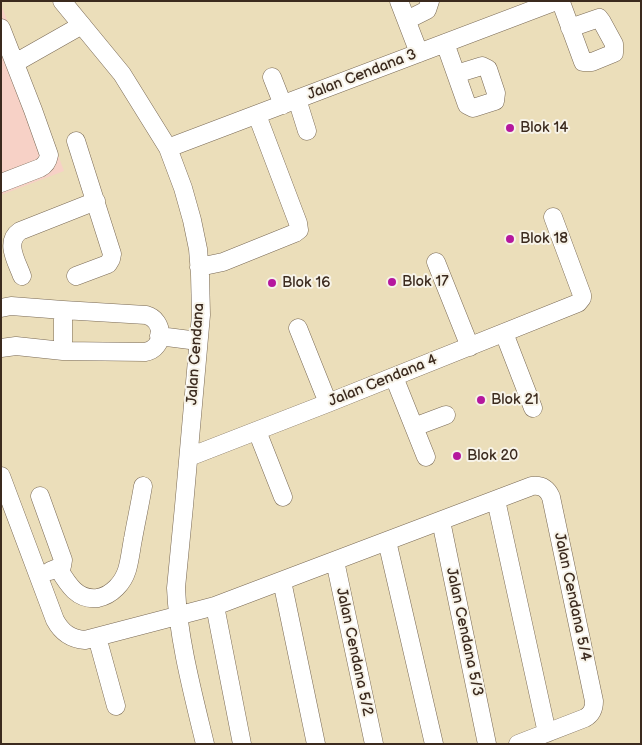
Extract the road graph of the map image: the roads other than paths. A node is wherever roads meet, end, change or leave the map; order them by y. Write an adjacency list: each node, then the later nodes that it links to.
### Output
1 (62, 1): 7 (street, Jalan Cendana)
2 (399, 1): 6 (street)
3 (430, 1): 6 (street)
4 (559, 4): 5 (street, Jalan Cendana 3); 9 (street)
5 (529, 6): 10 (street, Jalan Cendana 3)
6 (407, 20): 11 (street)
7 (82, 25): 12 (street); 19 (street, Jalan Cendana)
8 (1, 28): 12 (street)
9 (570, 28)
10 (445, 43): 11 (street, Jalan Cendana 3); 13 (street)
11 (419, 53): 15 (street, Jalan Cendana 3)
12 (15, 63): 20 (street)
13 (456, 74)
14 (272, 77): 15 (street)
15 (290, 102): 16 (street, Jalan Cendana 3); 17 (street)
16 (257, 115): 19 (street, Jalan Cendana 3); 24 (street)
17 (308, 131)
18 (76, 140): 21 (street)
19 (168, 148): 24 (street, Jalan Cendana)
20 (1, 183)
21 (96, 201): 25 (street); 26 (street)
22 (553, 217): 30 (street, Jalan Cendana 4)
23 (436, 262): 33 (street)
24 (199, 266): 32 (street, Jalan Cendana)
25 (22, 276)
26 (76, 276)
27 (1, 308): 28 (street)
28 (63, 310): 31 (street); 35 (street)
29 (298, 328): 37 (street)
30 (504, 333): 33 (street, Jalan Cendana 4); 38 (street)
31 (160, 336): 32 (street); 35 (street)
32 (198, 340): 42 (street, Jalan Cendana)
33 (470, 347): 36 (street, Jalan Cendana 4)
34 (1, 348): 35 (street)
35 (63, 350)
36 (394, 377): 37 (street, Jalan Cendana 4); 40 (street)
37 (328, 403): 41 (street, Jalan Cendana 4)
38 (533, 408)
39 (446, 415): 40 (street)
40 (414, 427): 43 (street)
41 (256, 431): 42 (street, Jalan Cendana 4); 47 (street)
42 (188, 457): 58 (street, Jalan Cendana)
43 (426, 457)
44 (1, 476): 51 (street)
45 (143, 486): 54 (street)
46 (40, 496): 50 (street)
47 (283, 498)
48 (496, 500): 49 (street); 61 (street); 61 (street, Jalan Cendana 5/4)
49 (441, 521): 52 (street); 67 (street, Jalan Cendana 5/3)
50 (52, 529): 51 (street); 54 (street)
51 (24, 536): 55 (street)
52 (387, 541): 53 (street); 66 (street)
53 (335, 561): 56 (street); 65 (street, Jalan Cendana 5/2)
54 (58, 568): 55 (street)
55 (38, 574): 59 (street)
56 (282, 581): 57 (street); 64 (street)
57 (214, 606): 58 (street); 63 (street)
58 (178, 615): 59 (street); 62 (street, Jalan Cendana)
59 (97, 637): 60 (street)
60 (116, 706)
61 (546, 732): 68 (street)
62 (205, 744)
63 (242, 744)
64 (316, 744)
65 (374, 744)
66 (434, 744)
67 (487, 744)
68 (518, 744)

